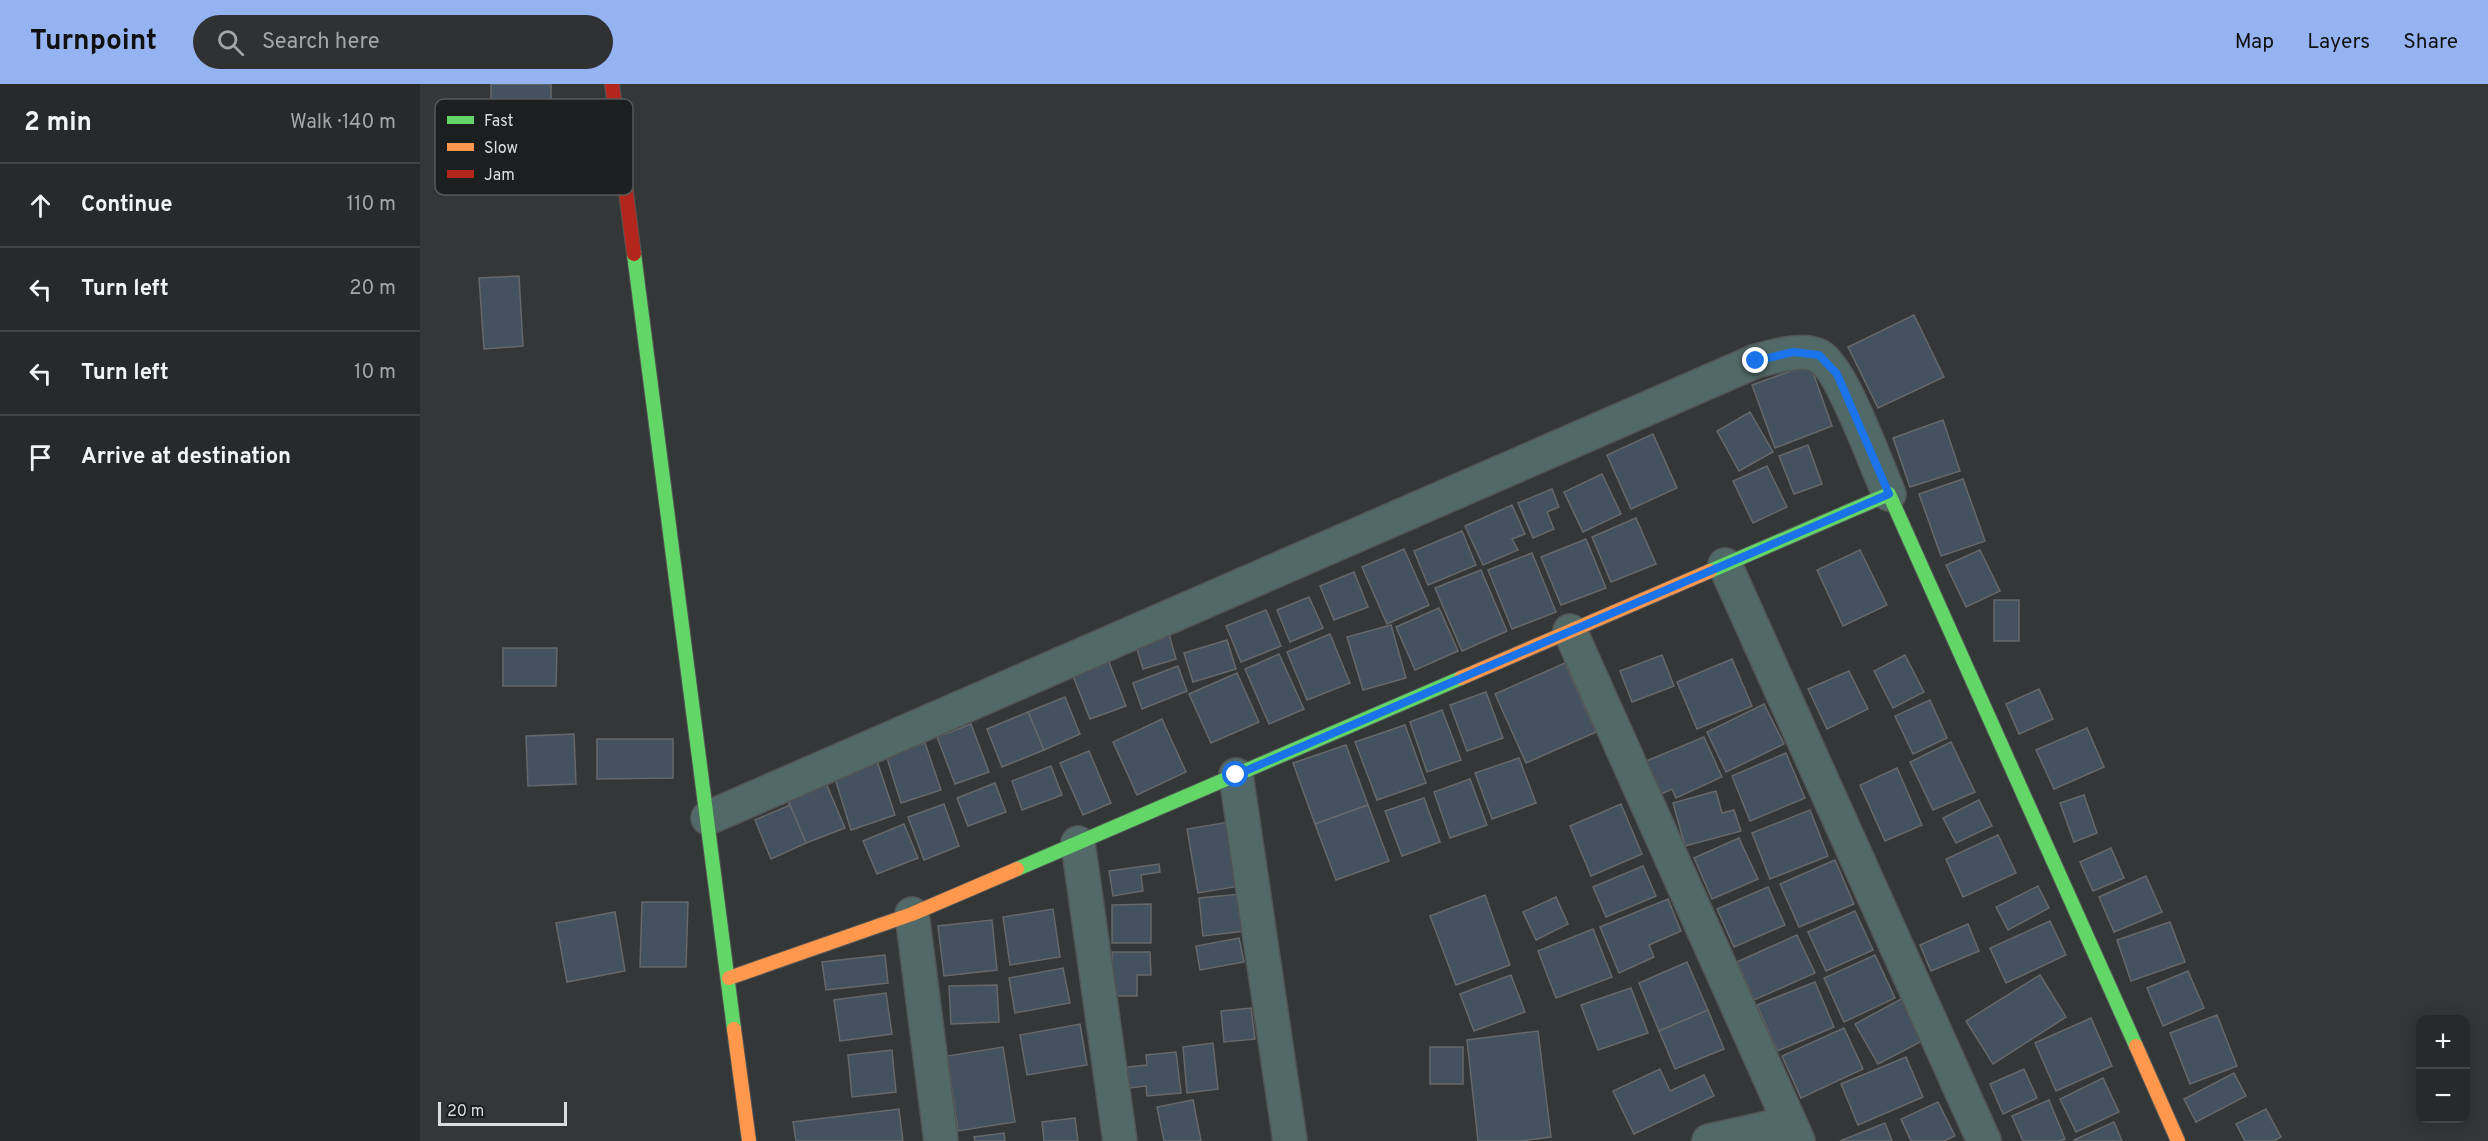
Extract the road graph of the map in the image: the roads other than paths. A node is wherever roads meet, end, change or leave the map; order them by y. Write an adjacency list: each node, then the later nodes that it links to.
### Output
1 (612, 84): 2 (street)
2 (614, 99)
3 (627, 195): 8 (street)
4 (1889, 494): 5 (street); 8 (street); 19 (street)
5 (1725, 565): 6 (street); 18 (street)
6 (1570, 631): 7 (street); 12 (street)
7 (1236, 775): 9 (street); 16 (street)
8 (708, 818): 11 (street)
9 (1078, 843): 10 (street); 15 (street)
10 (912, 914): 11 (street); 14 (street)
11 (729, 978): 13 (street)
12 (1794, 1132): 17 (street)
13 (749, 1141)
14 (941, 1141)
15 (1120, 1141)
16 (1290, 1141)
17 (1709, 1141)
18 (1984, 1141)
19 (2178, 1141)

